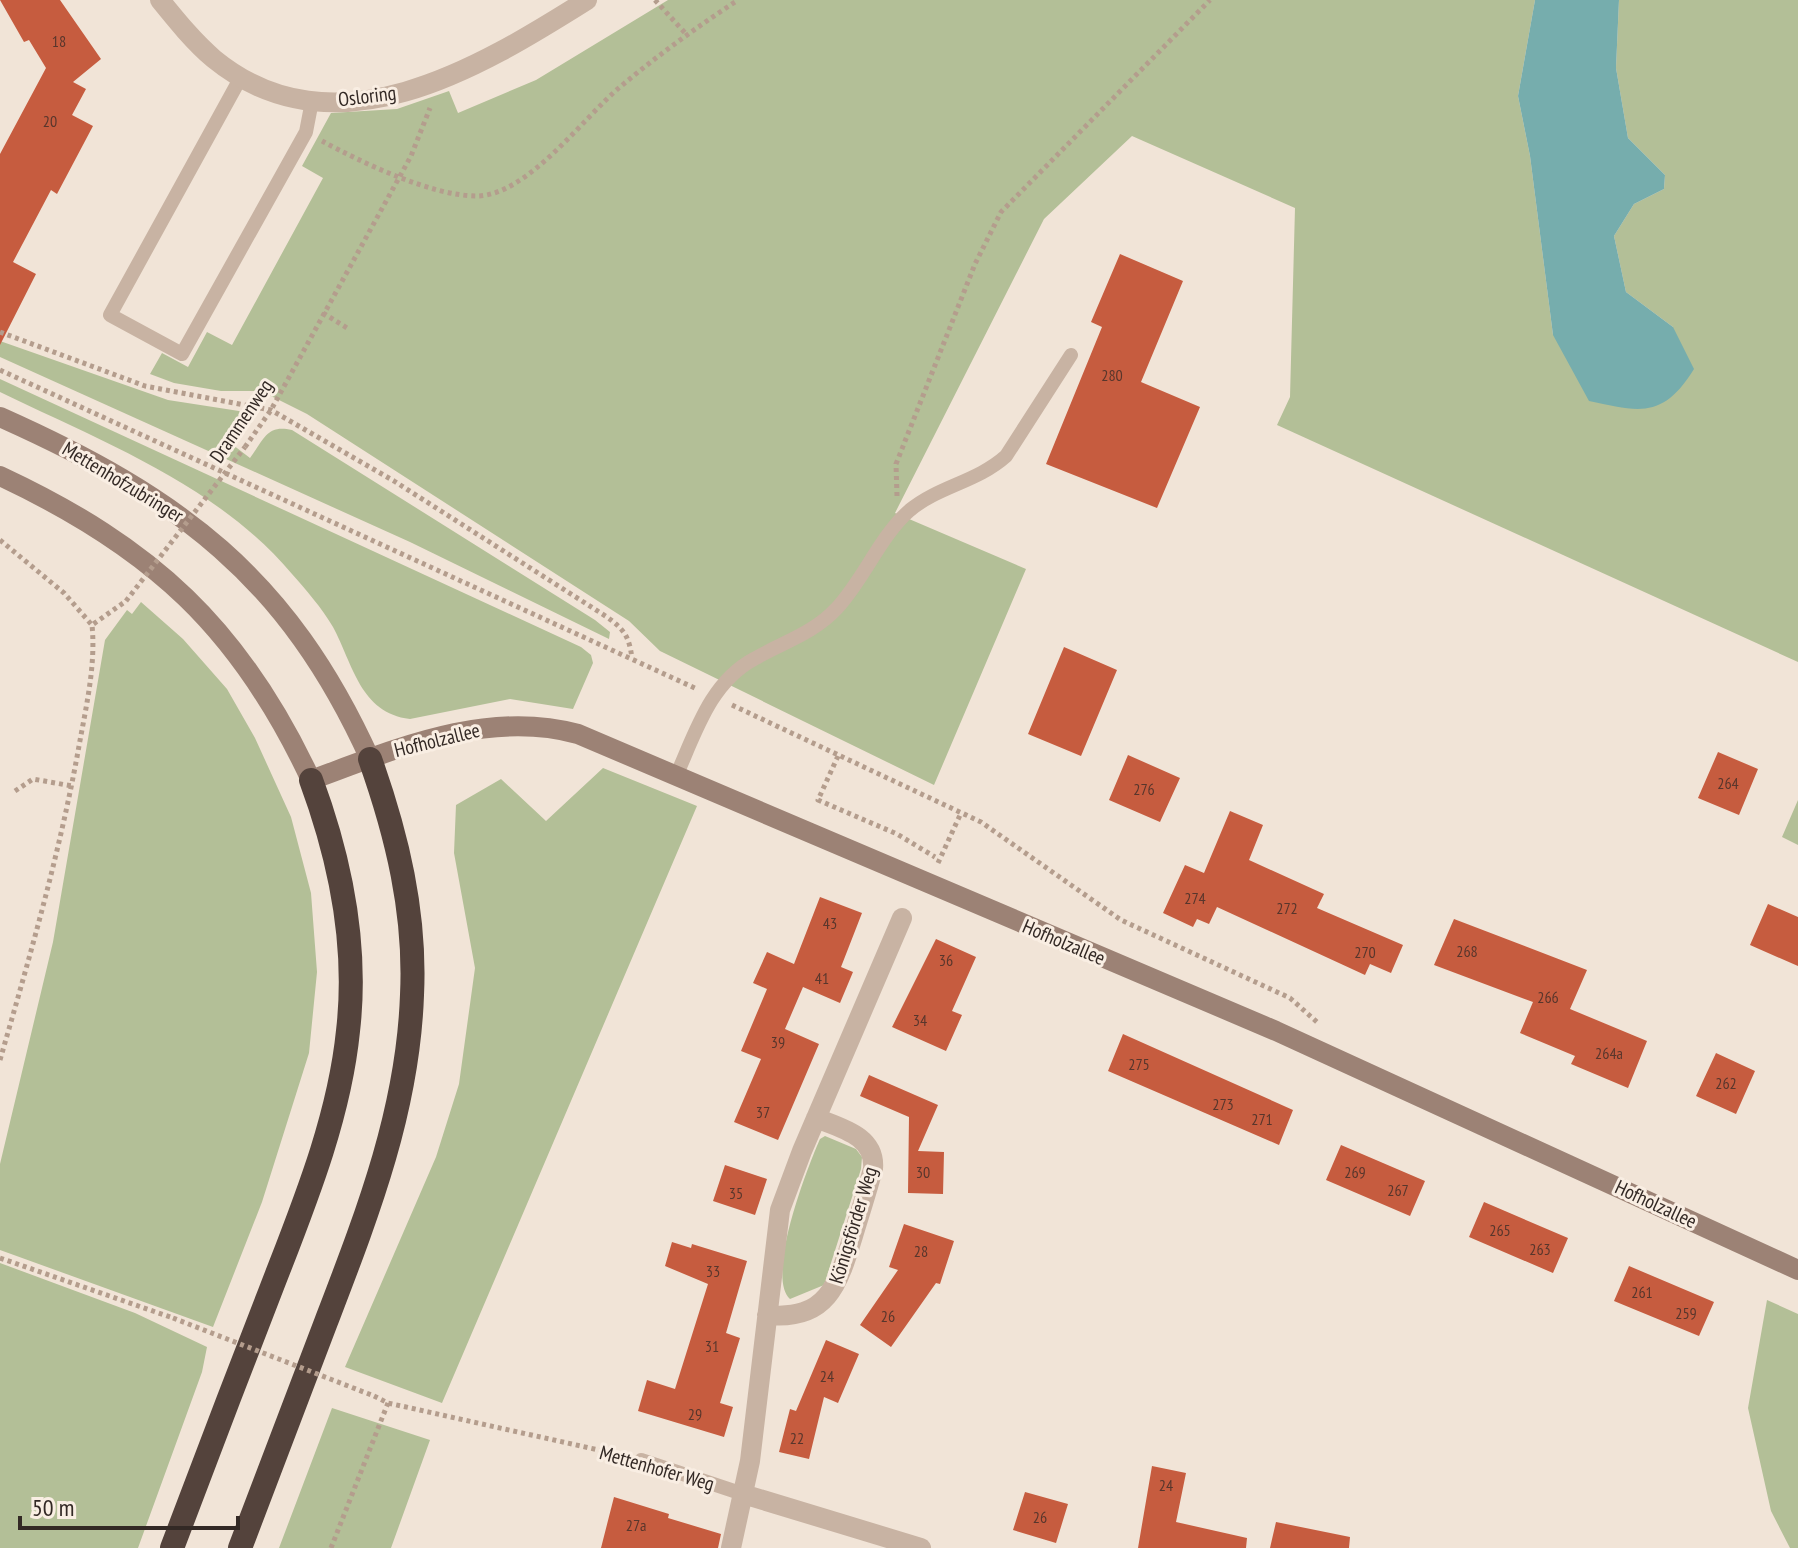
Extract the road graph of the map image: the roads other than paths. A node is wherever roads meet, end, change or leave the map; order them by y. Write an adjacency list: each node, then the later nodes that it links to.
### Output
1 (160, 0): 3 (street, Osloring)
2 (587, 0): 4 (street, Osloring)
3 (241, 77): 4 (street, Osloring); 4 (lane)
4 (312, 101)
5 (1071, 355): 9 (lane)
6 (0, 417): 8 (street, Mettenhofzubringer)
7 (0, 476): 10 (street)
8 (370, 759): 9 (street, Hofholzallee); 10 (street, Hofholzallee); 18 (highway)
9 (677, 774): 13 (street, Hofholzallee)
10 (311, 780): 17 (highway)
11 (902, 918): 12 (street)
12 (816, 1118): 14 (street); 14 (street, Königsförder Weg)
13 (1798, 1270)
14 (767, 1315): 16 (street)
15 (641, 1460): 16 (lane, Mettenhofer Weg)
16 (743, 1494): 19 (street); 20 (street, Mettenhofer Weg)
17 (172, 1548)
18 (240, 1548)
19 (731, 1548)
20 (921, 1548)

